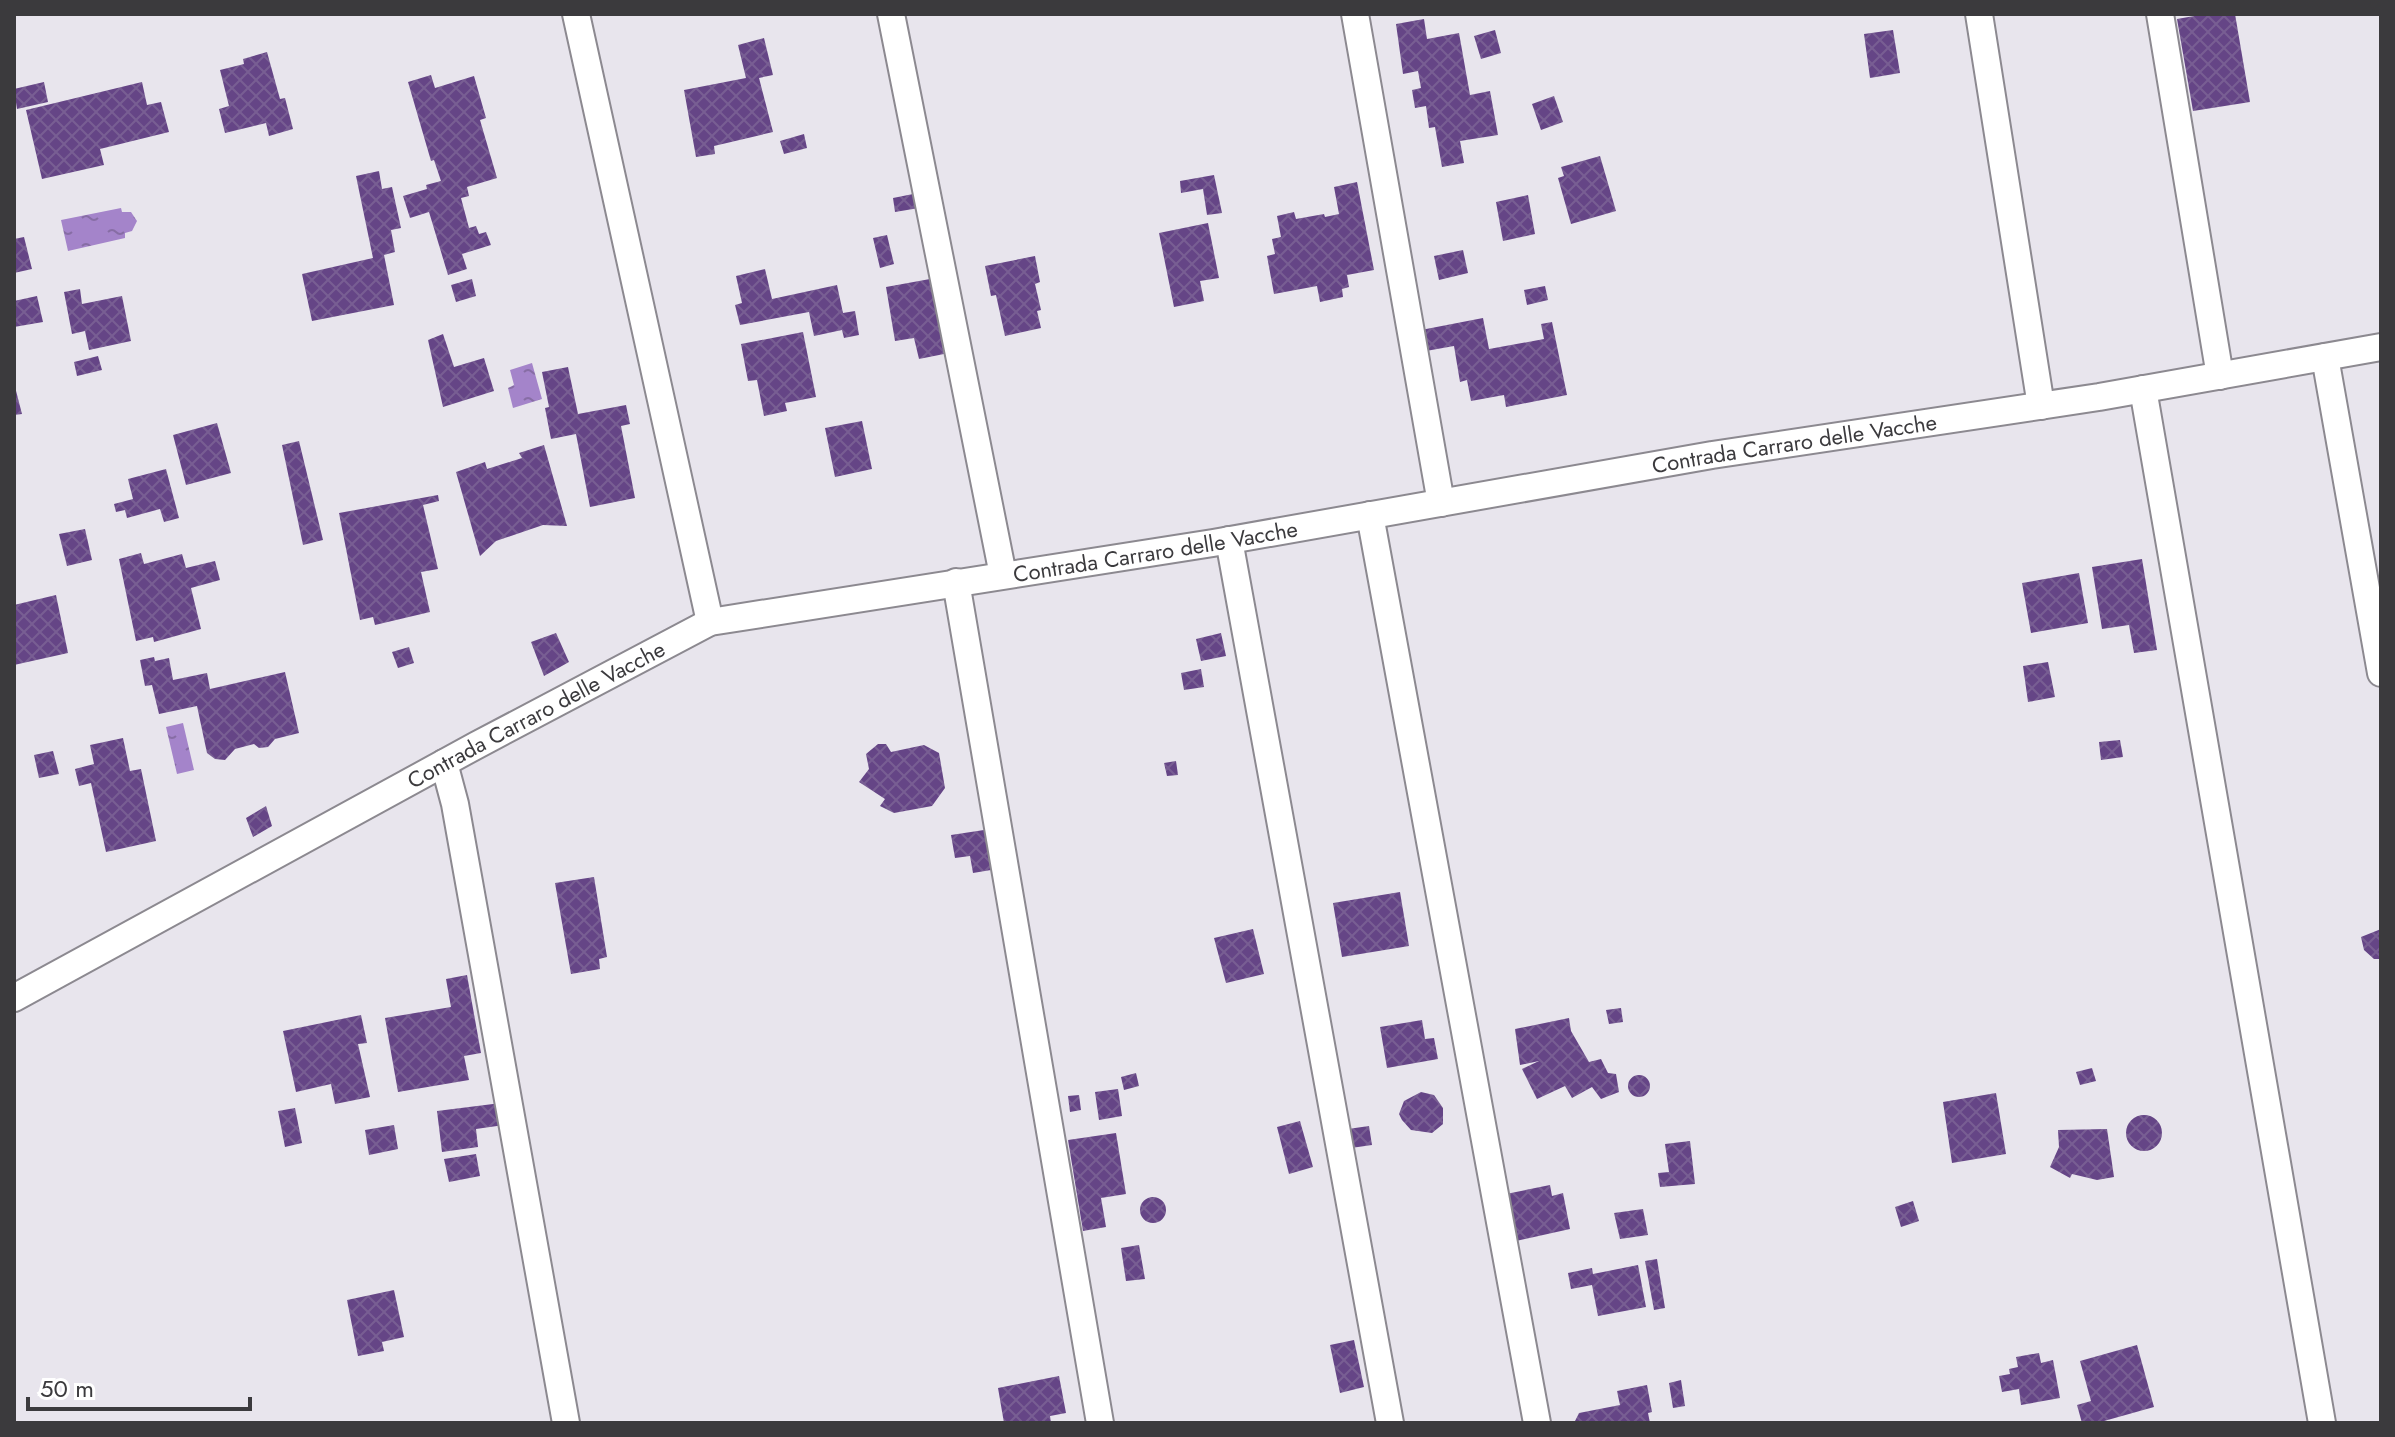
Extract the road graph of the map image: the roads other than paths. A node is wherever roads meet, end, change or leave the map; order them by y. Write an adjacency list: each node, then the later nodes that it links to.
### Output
1 (576, 14): 16 (street)
2 (891, 14): 14 (street)
3 (1355, 14): 11 (street)
4 (1979, 14): 10 (street)
5 (2160, 14): 8 (street)
6 (2381, 347): 7 (street, Contrada Carraro delle Vacche)
7 (2325, 357): 8 (street, Contrada Carraro delle Vacche); 17 (street)
8 (2220, 376): 9 (street, Contrada Carraro delle Vacche)
9 (2143, 389): 10 (street, Contrada Carraro delle Vacche); 24 (street)
10 (2041, 406): 11 (street, Contrada Carraro delle Vacche)
11 (1441, 503): 12 (street, Contrada Carraro delle Vacche)
12 (1370, 515): 13 (street, Contrada Carraro delle Vacche); 23 (street)
13 (1229, 540): 14 (street, Contrada Carraro delle Vacche); 22 (street)
14 (1003, 575): 15 (street, Contrada Carraro delle Vacche)
15 (956, 582): 16 (street, Contrada Carraro delle Vacche); 21 (street)
16 (710, 622): 18 (street, Contrada Carraro delle Vacche)
17 (2381, 673)
18 (444, 763): 19 (street, Contrada Carraro delle Vacche); 20 (street)
19 (14, 998)
20 (566, 1423)
21 (1100, 1423)
22 (1390, 1423)
23 (1537, 1423)
24 (2322, 1423)

